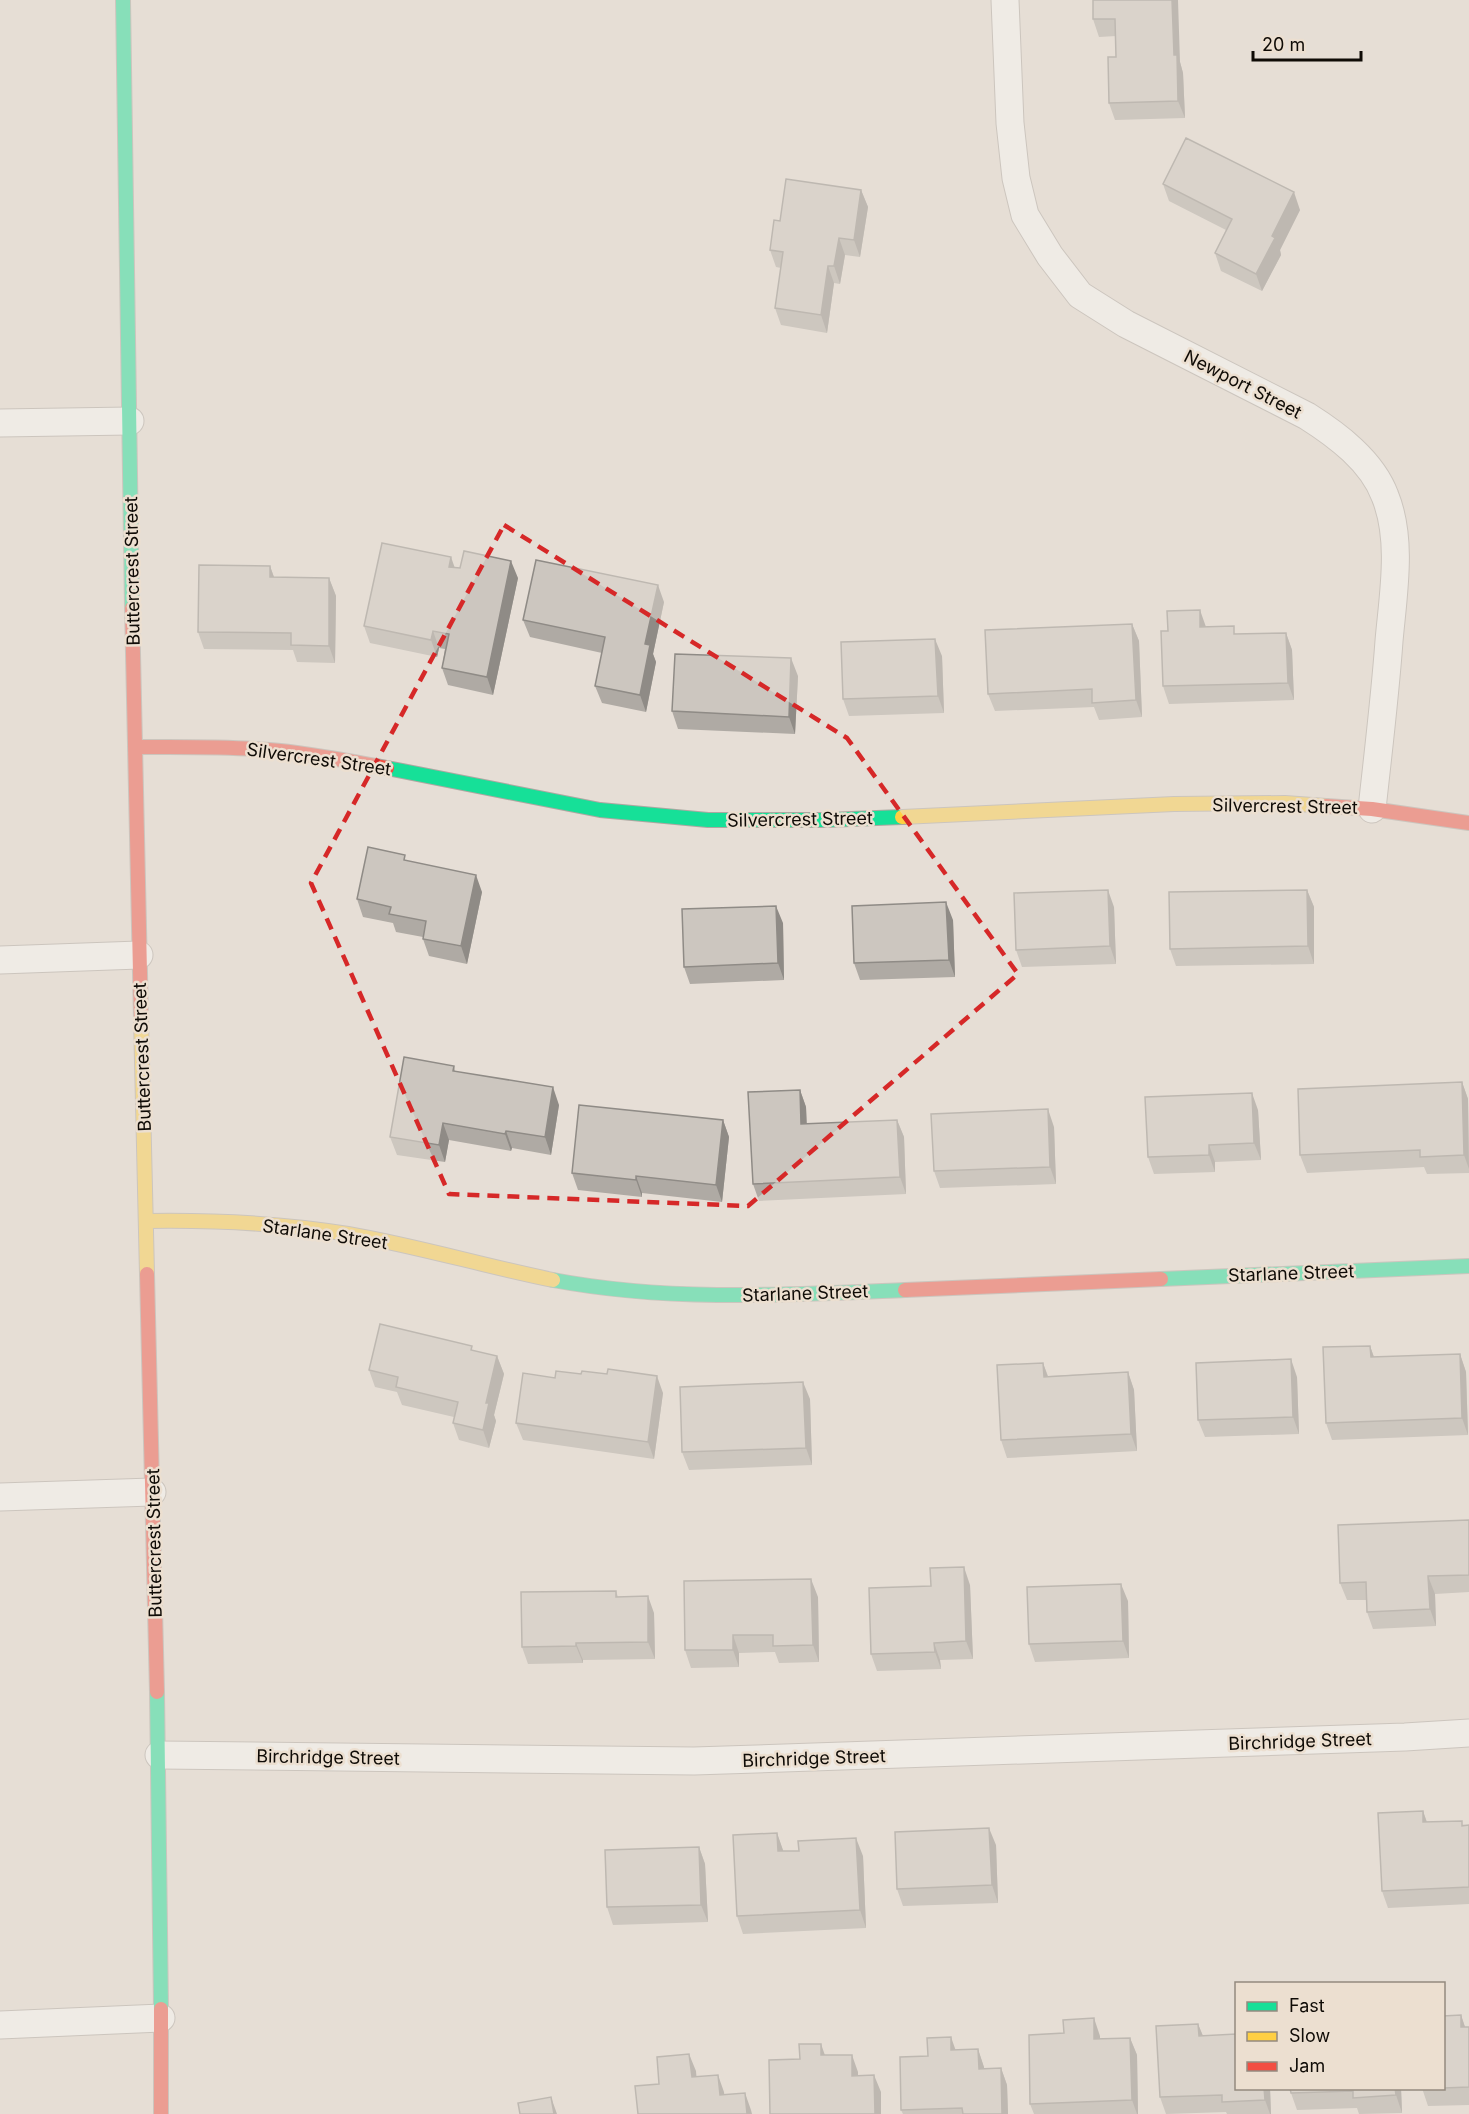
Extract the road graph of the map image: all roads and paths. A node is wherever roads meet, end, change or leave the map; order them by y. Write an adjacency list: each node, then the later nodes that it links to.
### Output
1 (123, 0): 3 (street, Buttercrest Street)
2 (1005, 0): 6 (street, Newport Street)
3 (130, 422): 4 (street); 5 (street, Buttercrest Street)
4 (0, 423)
5 (135, 747): 6 (street, Silvercrest Street); 8 (street, Buttercrest Street)
6 (1372, 809): 7 (street, Silvercrest Street)
7 (1469, 823)
8 (139, 955): 9 (street); 10 (street, Buttercrest Street)
9 (0, 960)
10 (147, 1221): 11 (street, Starlane Street); 12 (street, Buttercrest Street)
11 (1469, 1266)
12 (152, 1492): 13 (street); 15 (street, Buttercrest Street)
13 (0, 1497)
14 (1469, 1733): 15 (street, Birchridge Street)
15 (159, 1755): 16 (street, Buttercrest Street)
16 (161, 2018): 17 (street); 18 (street, Buttercrest Street)
17 (0, 2025)
18 (161, 2114)

